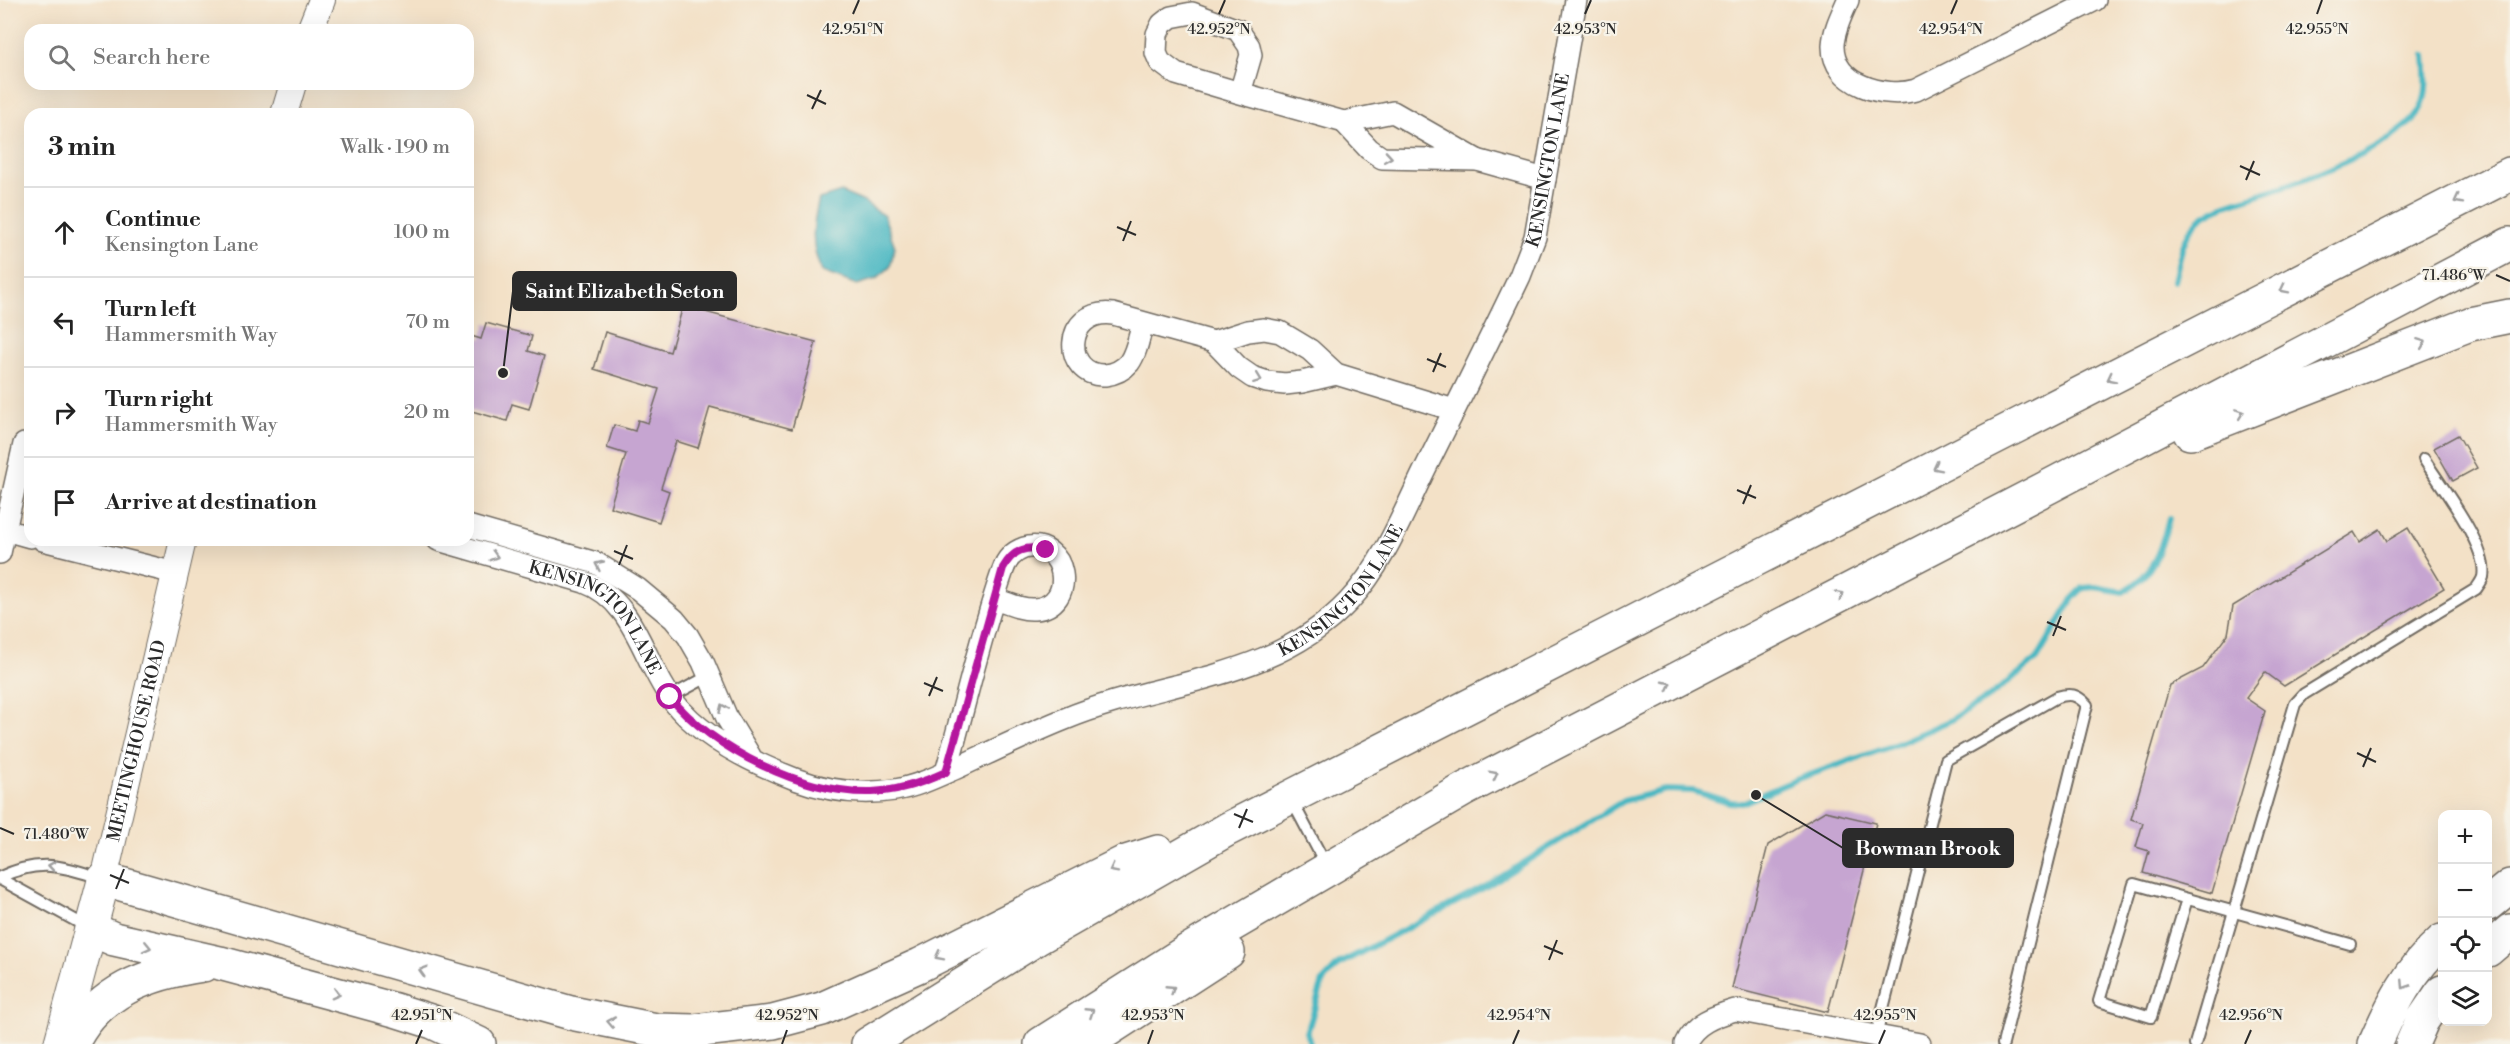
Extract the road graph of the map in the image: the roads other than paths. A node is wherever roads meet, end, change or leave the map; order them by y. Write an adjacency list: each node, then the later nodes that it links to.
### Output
1 (322, 0): 5 (street)
2 (1576, 0): 12 (street, KENSINGTON LANE)
3 (1848, 0): 4 (street)
4 (2095, 0)
5 (312, 24)
6 (291, 90): 8 (street)
7 (1240, 93): 7 (street); 9 (street)
8 (286, 108)
9 (1344, 122): 10 (street); 10 (street, one-way to 10)
10 (1477, 160): 12 (street)
11 (2510, 174): 38 (highway, one-way to 38)
12 (1545, 179): 18 (street, KENSINGTON LANE)
13 (2510, 244): 21 (highway)
14 (2510, 316): 21 (highway, one-way to 14)
15 (1143, 323): 16 (street)
16 (1214, 342): 17 (street, one-way to 17); 17 (street)
17 (1336, 374): 18 (street)
18 (1454, 410): 36 (street, KENSINGTON LANE)
19 (24, 444): 23 (street)
20 (2424, 459): 46 (lane)
21 (2048, 487): 37 (highway, one-way to 21)
22 (474, 528): 28 (street, KENSINGTON LANE)
23 (5, 530): 24 (street); 29 (street)
24 (24, 535)
25 (67, 546): 31 (street)
26 (181, 546): 31 (street, MEETINGHOUSE ROAD)
27 (459, 546): 30 (street, KENSINGTON LANE, one-way to 30)
28 (540, 546): 30 (lane); 33 (street, KENSINGTON LANE, one-way to 28)
29 (0, 553)
30 (534, 567): 34 (street, KENSINGTON LANE)
31 (174, 573): 42 (street, MEETINGHOUSE ROAD)
32 (995, 599): 36 (street)
33 (709, 676): 34 (lane); 35 (street, KENSINGTON LANE, one-way to 33)
34 (670, 697): 35 (street, KENSINGTON LANE)
35 (752, 759): 36 (street, KENSINGTON LANE)
36 (946, 772)
37 (1465, 789): 40 (highway); 60 (highway, one-way to 37)
38 (1290, 799): 39 (highway); 40 (lane)
39 (1228, 830): 42 (highway, one-way to 42); 58 (highway)
40 (1328, 868): 59 (highway, one-way to 40)
41 (0, 878): 42 (lane, one-way to 41); 47 (lane)
42 (105, 879): 47 (main road, MEETINGHOUSE ROAD)
43 (2510, 886): 45 (highway)
44 (2187, 899): 44 (lane); 46 (lane)
45 (2492, 900)
46 (2233, 913): 49 (lane); 64 (lane)
47 (91, 929): 52 (highway, one-way to 52); 55 (main road, MEETINGHOUSE ROAD)
48 (2510, 932): 51 (highway)
49 (2350, 944)
50 (2438, 945): 65 (highway, one-way to 65)
51 (2492, 946)
52 (220, 963): 56 (highway); 57 (highway, one-way to 57)
53 (2438, 998): 66 (highway)
54 (1876, 1036): 61 (street); 62 (street); 63 (lane)
55 (60, 1044)
56 (72, 1044)
57 (479, 1044)
58 (868, 1044)
59 (1041, 1044)
60 (1086, 1044)
61 (1685, 1044)
62 (1920, 1044)
63 (2003, 1044)
64 (2195, 1044)
65 (2375, 1044)
66 (2412, 1044)

